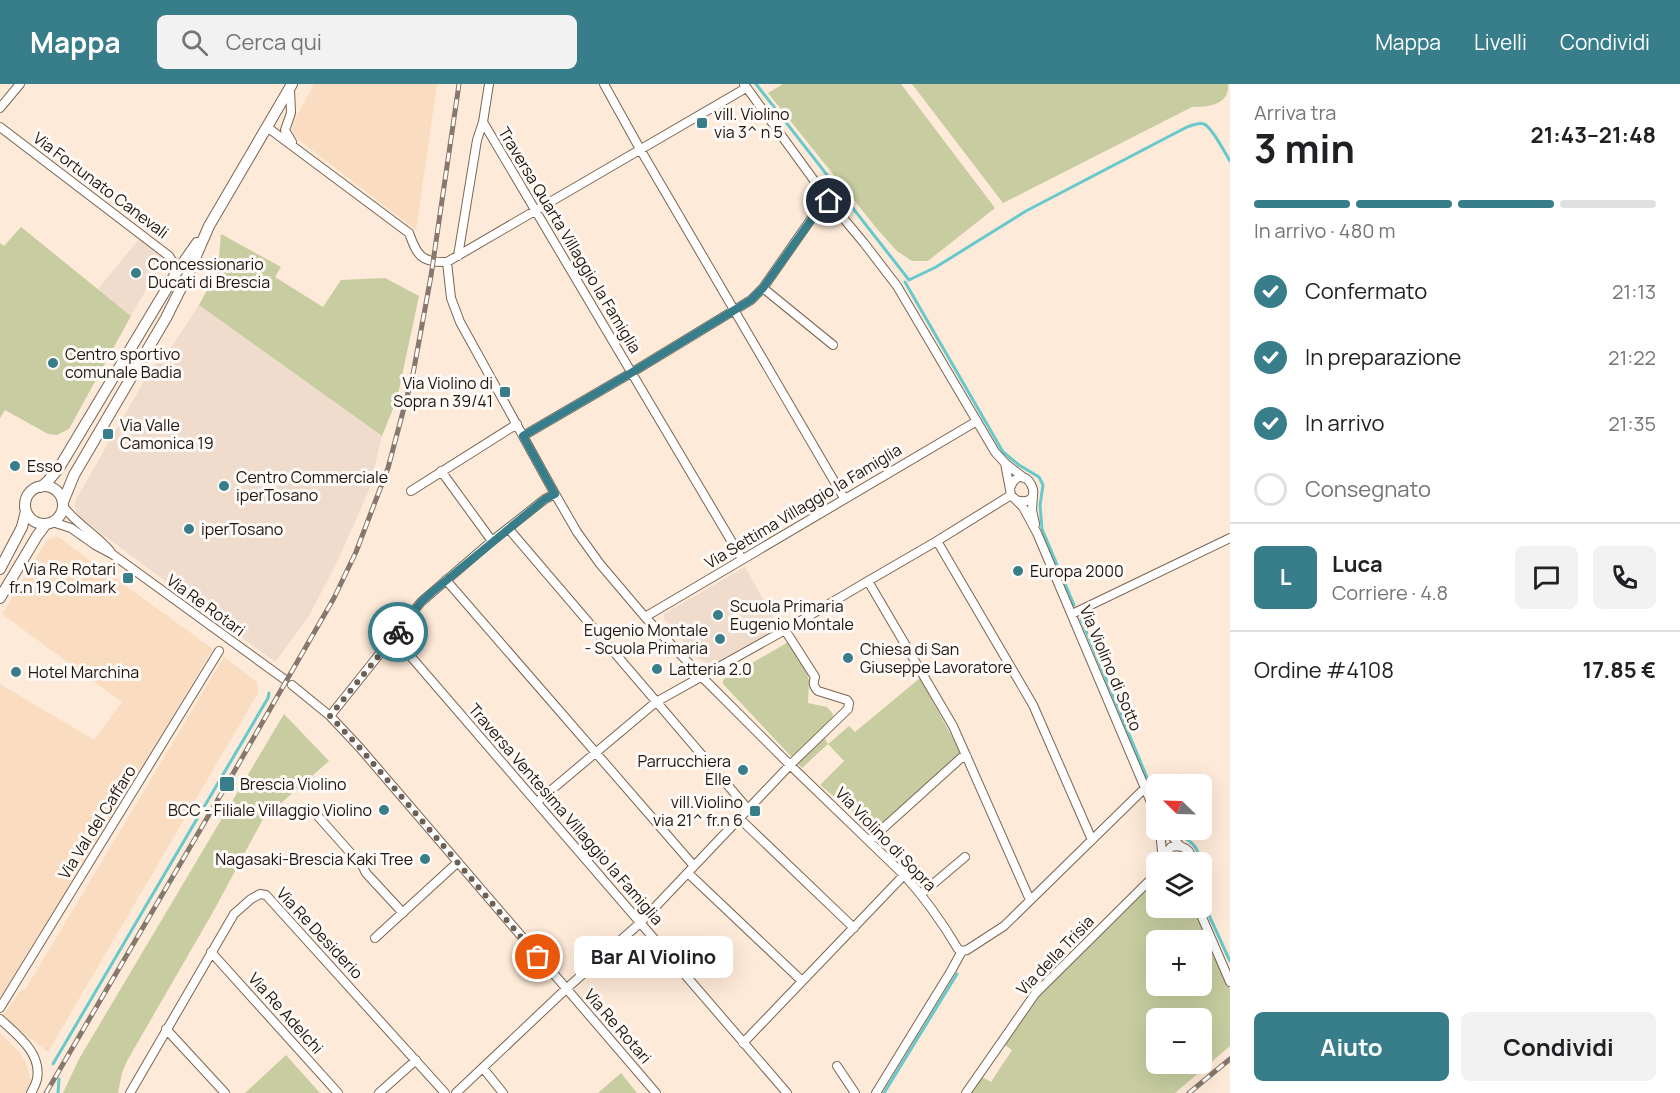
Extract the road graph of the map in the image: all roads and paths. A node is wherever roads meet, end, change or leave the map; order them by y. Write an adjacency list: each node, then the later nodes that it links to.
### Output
1 (20, 84): 6 (street)
2 (489, 84): 7 (street)
3 (603, 84): 10 (street)
4 (290, 85): 8 (main road); 11 (street)
5 (745, 86): 10 (street); 12 (street, Via Violino di Sotto)
6 (0, 108)
7 (483, 122): 13 (street, Traversa Quarta Villaggio la Famiglia); 15 (street)
8 (267, 127): 11 (street); 14 (main road)
9 (0, 128): 17 (street, Via Fortunato Canevali)
10 (640, 149): 13 (street); 19 (street)
11 (299, 151): 16 (street)
12 (829, 201): 18 (street); 22 (street, Via Violino di Sotto)
13 (536, 210): 15 (street); 21 (street, Traversa Quarta Villaggio la Famiglia)
14 (209, 226): 17 (main road); 34 (main road)
15 (458, 256): 16 (street)
16 (447, 262): 23 (street)
17 (176, 273): 28 (main road)
18 (763, 288): 19 (street); 20 (street)
19 (734, 310): 21 (street); 33 (street)
20 (833, 345)
21 (631, 373): 24 (street); 43 (street, Traversa Quarta Villaggio la Famiglia)
22 (977, 421): 25 (street, Via Violino di Sotto); 33 (street, Via Settima Villaggio la Famiglia)
23 (517, 424): 24 (street); 26 (street)
24 (523, 436): 31 (street)
25 (1005, 463): 27 (street, Via Violino di Sotto); 32 (street, Via Violino di Sotto)
26 (441, 471): 29 (street); 40 (street)
27 (1024, 478): 30 (street, Via Violino di Sotto); 32 (street)
28 (41, 487): 34 (main road); 35 (main road)
29 (411, 491)
30 (1034, 492): 32 (street); 38 (street, Via Violino di Sotto)
31 (555, 494): 37 (street); 49 (street)
32 (1012, 494): 38 (street, Via Violino di Sotto); 41 (street)
33 (844, 498): 43 (street, Via Settima Villaggio la Famiglia)
34 (63, 504): 36 (main road); 42 (street, Via Re Rotari)
35 (26, 511): 36 (main road); 44 (main road)
36 (49, 523): 42 (street, Via Re Rotari); 47 (main road)
37 (508, 528): 40 (street); 56 (street)
38 (1037, 533): 48 (street, Via Violino di Sotto)
39 (1230, 538): 48 (street)
40 (492, 541): 45 (street)
41 (938, 541): 46 (street); 66 (street)
42 (112, 554): 54 (street, Via Re Rotari)
43 (742, 559): 49 (street, Via Settima Villaggio la Famiglia)
44 (0, 569)
45 (446, 580): 51 (street); 58 (street)
46 (868, 580): 50 (street); 59 (street)
47 (0, 598)
48 (1072, 614): 61 (street, Via Violino di Sotto)
49 (645, 616): 53 (street)
50 (785, 630): 53 (street); 60 (street)
51 (394, 637): 57 (street); 62 (street, Traversa Ventesima Villaggio la Famiglia)
52 (219, 651): 89 (street, Via Val del Caffaro)
53 (702, 677): 56 (street); 60 (street)
54 (284, 679)
55 (292, 685): 57 (street, Via Re Rotari)
56 (656, 702): 58 (street); 63 (street)
57 (330, 716): 73 (street, Via Re Rotari)
58 (596, 753): 62 (street); 74 (street)
59 (967, 757): 68 (street); 78 (street)
60 (790, 765): 63 (street); 68 (street, Via Violino di Sopra)
61 (1145, 788): 66 (street)
62 (537, 802): 81 (street, Traversa Ventesima Villaggio la Famiglia)
63 (748, 809): 65 (street)
64 (316, 814): 79 (street)
65 (740, 819): 74 (street); 82 (street)
66 (1092, 840): 78 (street)
67 (1175, 840): 69 (street)
68 (869, 841): 75 (street, Via Violino di Sopra)
69 (1180, 846): 70 (street); 71 (street)
70 (1167, 852)
71 (1189, 852)
72 (965, 857): 77 (street, Via Violino di Sopra)
73 (458, 862): 79 (street); 88 (street, Via Re Rotari)
74 (691, 870): 81 (street); 86 (street)
75 (904, 875): 77 (street, Via Violino di Sopra); 82 (street)
76 (1146, 884): 108 (street, Via della Trisia)
77 (921, 894): 84 (street, Via Violino di Sopra)
78 (1030, 900): 84 (street)
79 (402, 913): 83 (street)
80 (1202, 918): 87 (street)
81 (640, 923): 88 (street); 92 (street, Traversa Ventesima Villaggio la Famiglia)
82 (854, 928): 86 (street)
83 (375, 938)
84 (962, 951): 107 (street)
85 (211, 952): 91 (street, Via Re Desiderio); 93 (street, Via Re Desiderio); 99 (street, Via Re Adelchi)
86 (802, 981): 92 (street)
87 (1230, 982)
88 (566, 989): 95 (street); 104 (street, Via Re Rotari)
89 (0, 1008)
90 (0, 1019): 96 (street)
91 (166, 1029): 97 (street, Via Re Desiderio); 98 (street)
92 (743, 1043): 105 (street, Traversa Ventesima Villaggio la Famiglia)
93 (416, 1060): 100 (street); 101 (street, Via Re Desiderio)
94 (837, 1066): 106 (street)
95 (483, 1068): 102 (street); 103 (street)
96 (31, 1093)
97 (130, 1093)
98 (225, 1093)
99 (338, 1093)
100 (379, 1093)
101 (445, 1093)
102 (456, 1093)
103 (503, 1093)
104 (656, 1093)
105 (787, 1093)
106 (855, 1093)
107 (876, 1093)
108 (966, 1093)

